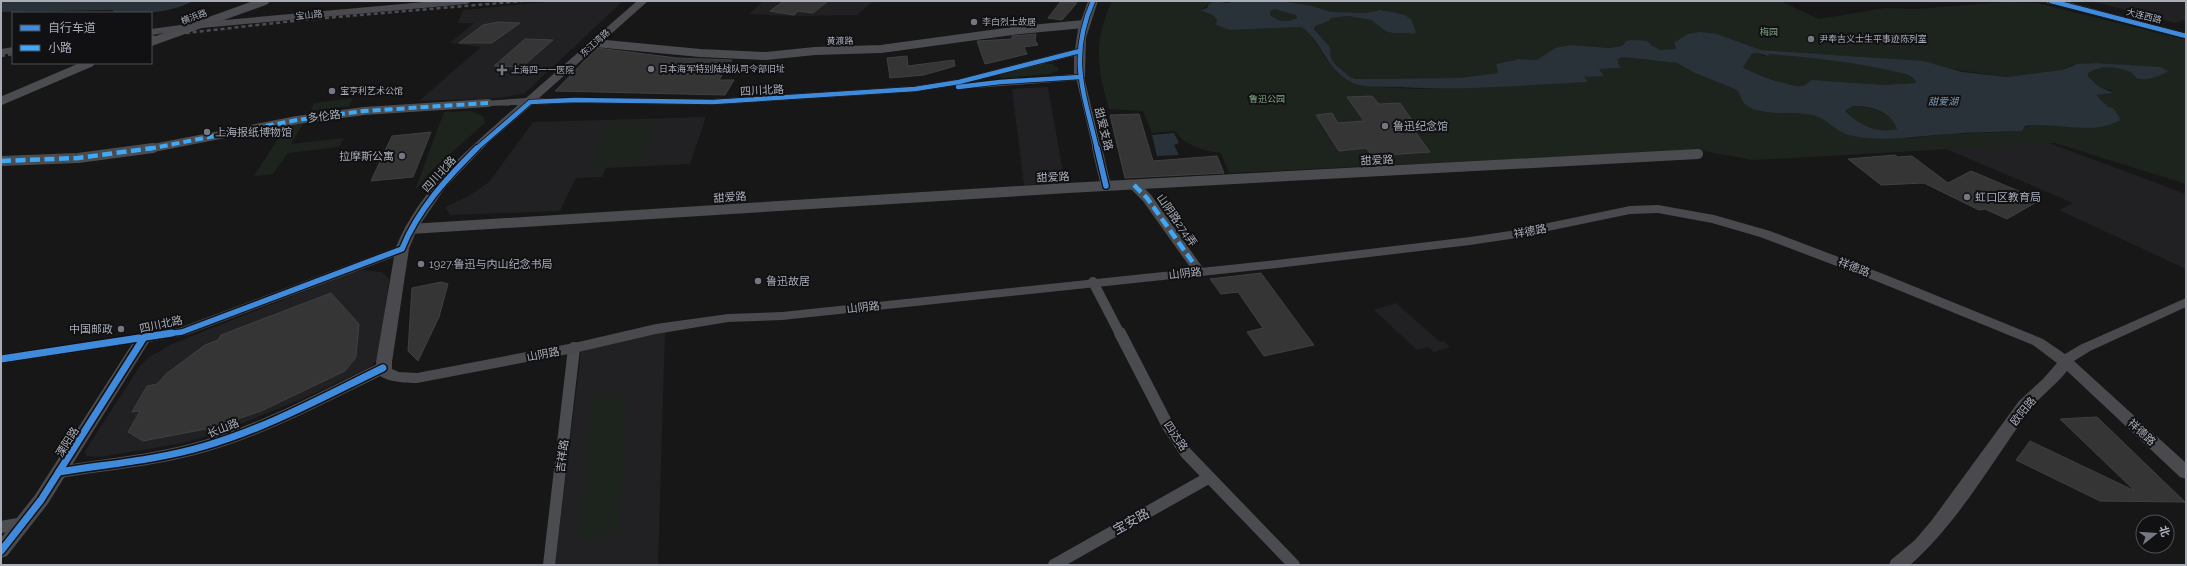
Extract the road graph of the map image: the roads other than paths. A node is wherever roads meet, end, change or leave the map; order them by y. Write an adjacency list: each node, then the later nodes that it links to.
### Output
1 (265, 1): 10 (street, 横浜路)
2 (416, 1): 10 (main road, 宝山路)
3 (467, 1): 12 (main road, 宝山路)
4 (643, 1): 18 (main road, 东江湾路)
5 (1093, 1): 11 (main road)
6 (2047, 1): 9 (main road)
7 (2051, 1): 9 (main road, 大连西路)
8 (2064, 1): 13 (main road)
9 (2078, 6): 13 (main road, 大连西路); 16 (main road, 大连西路)
10 (216, 20): 12 (street, 横浜路); 14 (main road, 宝山路)
11 (1084, 24): 18 (street, 黄渡路); 22 (main road)
12 (202, 25): 15 (main road, 宝山路); 17 (street, 横浜路)
13 (2170, 25): 16 (main road, 大连西路)
14 (152, 28)
15 (152, 32)
16 (2185, 33)
17 (152, 42)
18 (595, 43): 30 (main road, 东江湾路)
19 (12, 45): 20 (main road)
20 (1, 46)
21 (12, 50): 23 (main road)
22 (1080, 51): 25 (main road, 四川北路); 26 (main road)
23 (1, 52)
24 (88, 64): 29 (street)
25 (990, 73): 27 (main road); 28 (main road, 四川北路)
26 (1080, 77): 27 (main road, 四川北路); 35 (street, 甜爱支路)
27 (1000, 82): 28 (main road, 四川北路)
28 (915, 89): 30 (main road, 四川北路)
29 (1, 101)
30 (530, 102): 31 (main road, 多伦路); 36 (main road, 四川北路)
31 (488, 103): 33 (street, 多伦路)
32 (1698, 154): 34 (street, 甜爱路)
33 (1, 161)
34 (1134, 185): 35 (street, 甜爱路); 39 (street, 山阴路274弄)
35 (1106, 186): 36 (street, 甜爱路)
36 (410, 229): 38 (main road, 四川北路)
37 (1470, 241): 39 (main road, 山阴路); 45 (main road, 祥德路)
38 (402, 249): 42 (main road, 四川北路); 46 (main road)
39 (1198, 272): 40 (main road, 山阴路)
40 (1093, 282): 43 (main road, 山阴路); 49 (street, 四达路)
41 (2186, 302): 45 (main road, 欧阳路)
42 (143, 339): 44 (main road, 四川北路); 47 (main road, 溧阳路)
43 (574, 348): 46 (main road, 山阴路); 53 (street, 吉祥路)
44 (3, 360)
45 (2066, 362): 48 (main road, 祥德路); 56 (main road, 欧阳路)
46 (383, 368): 47 (street, 长山路)
47 (59, 472): 50 (main road, 溧阳路)
48 (2186, 473)
49 (1208, 478): 54 (street, 宝安路); 55 (street, 四达路)
50 (24, 523): 51 (street); 52 (main road, 溧阳路)
51 (1, 527)
52 (1, 551)
53 (549, 565)
54 (1054, 565)
55 (1294, 565)
56 (1898, 565)

